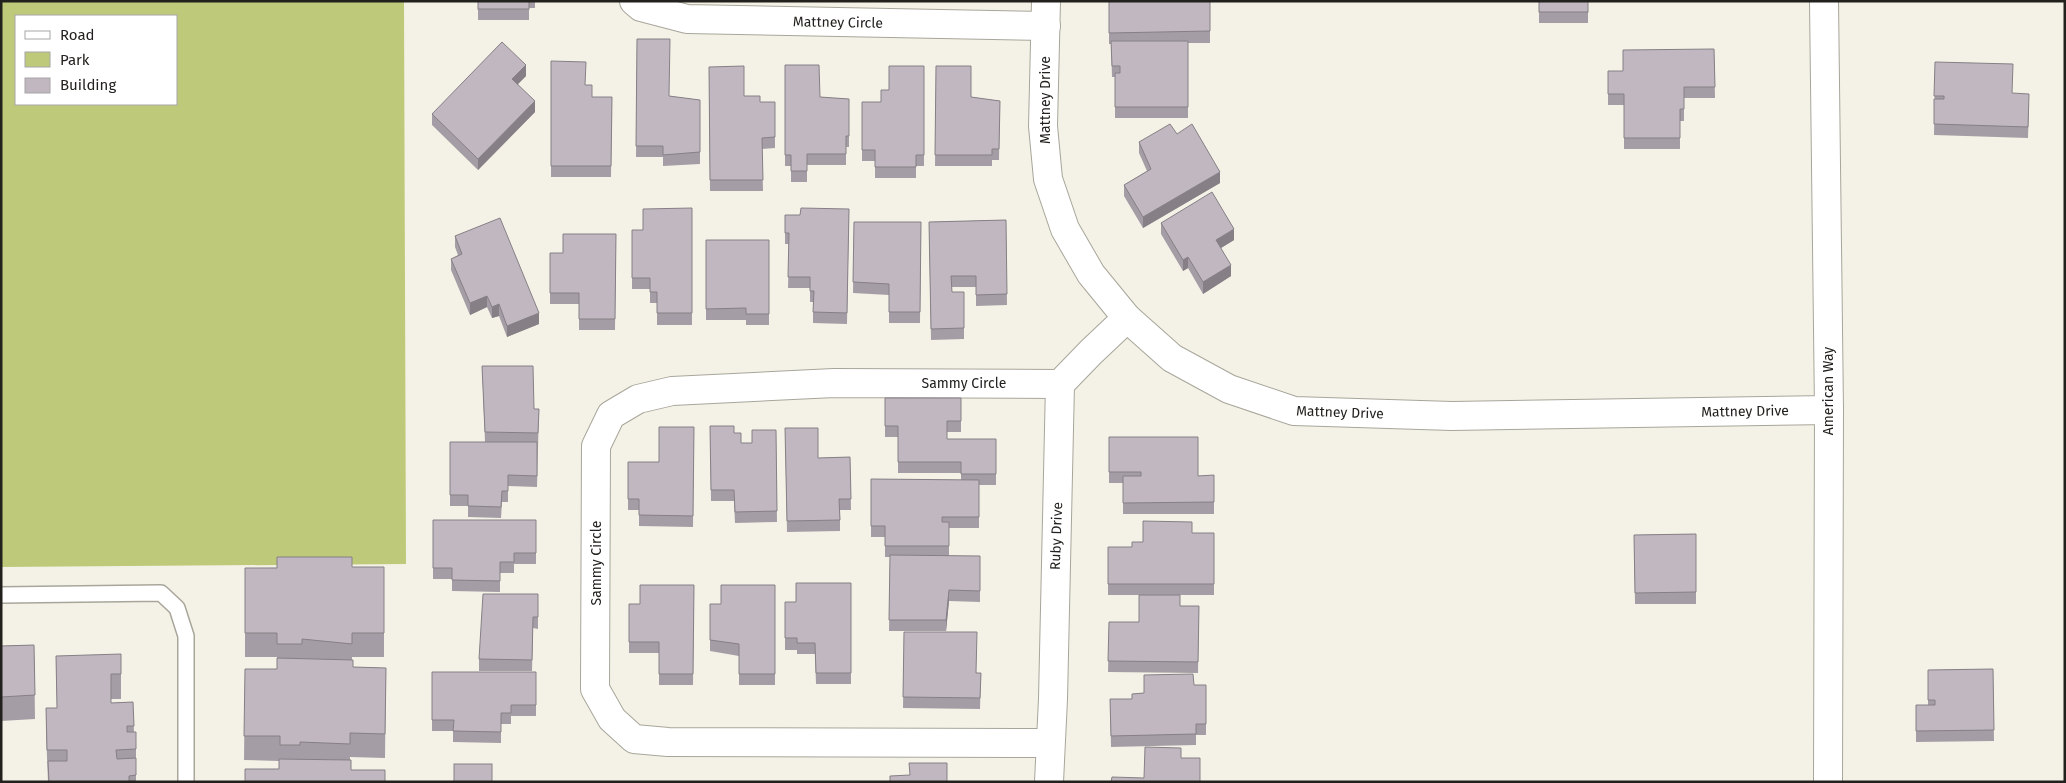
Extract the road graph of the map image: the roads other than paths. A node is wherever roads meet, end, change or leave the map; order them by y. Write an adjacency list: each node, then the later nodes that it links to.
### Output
1 (634, 1): 3 (street, Mattney Circle)
2 (1824, 1): 6 (street, American Way)
3 (1046, 14): 4 (street, Mattney Drive)
4 (1128, 318): 5 (street); 6 (street, Mattney Drive)
5 (1060, 384): 8 (street, Ruby Drive); 8 (street, Sammy Circle)
6 (1829, 410): 11 (street, American Way)
7 (1, 595): 9 (lane)
8 (1050, 743): 10 (street, Ruby Drive)
9 (186, 782)
10 (1049, 782)
11 (1828, 782)

